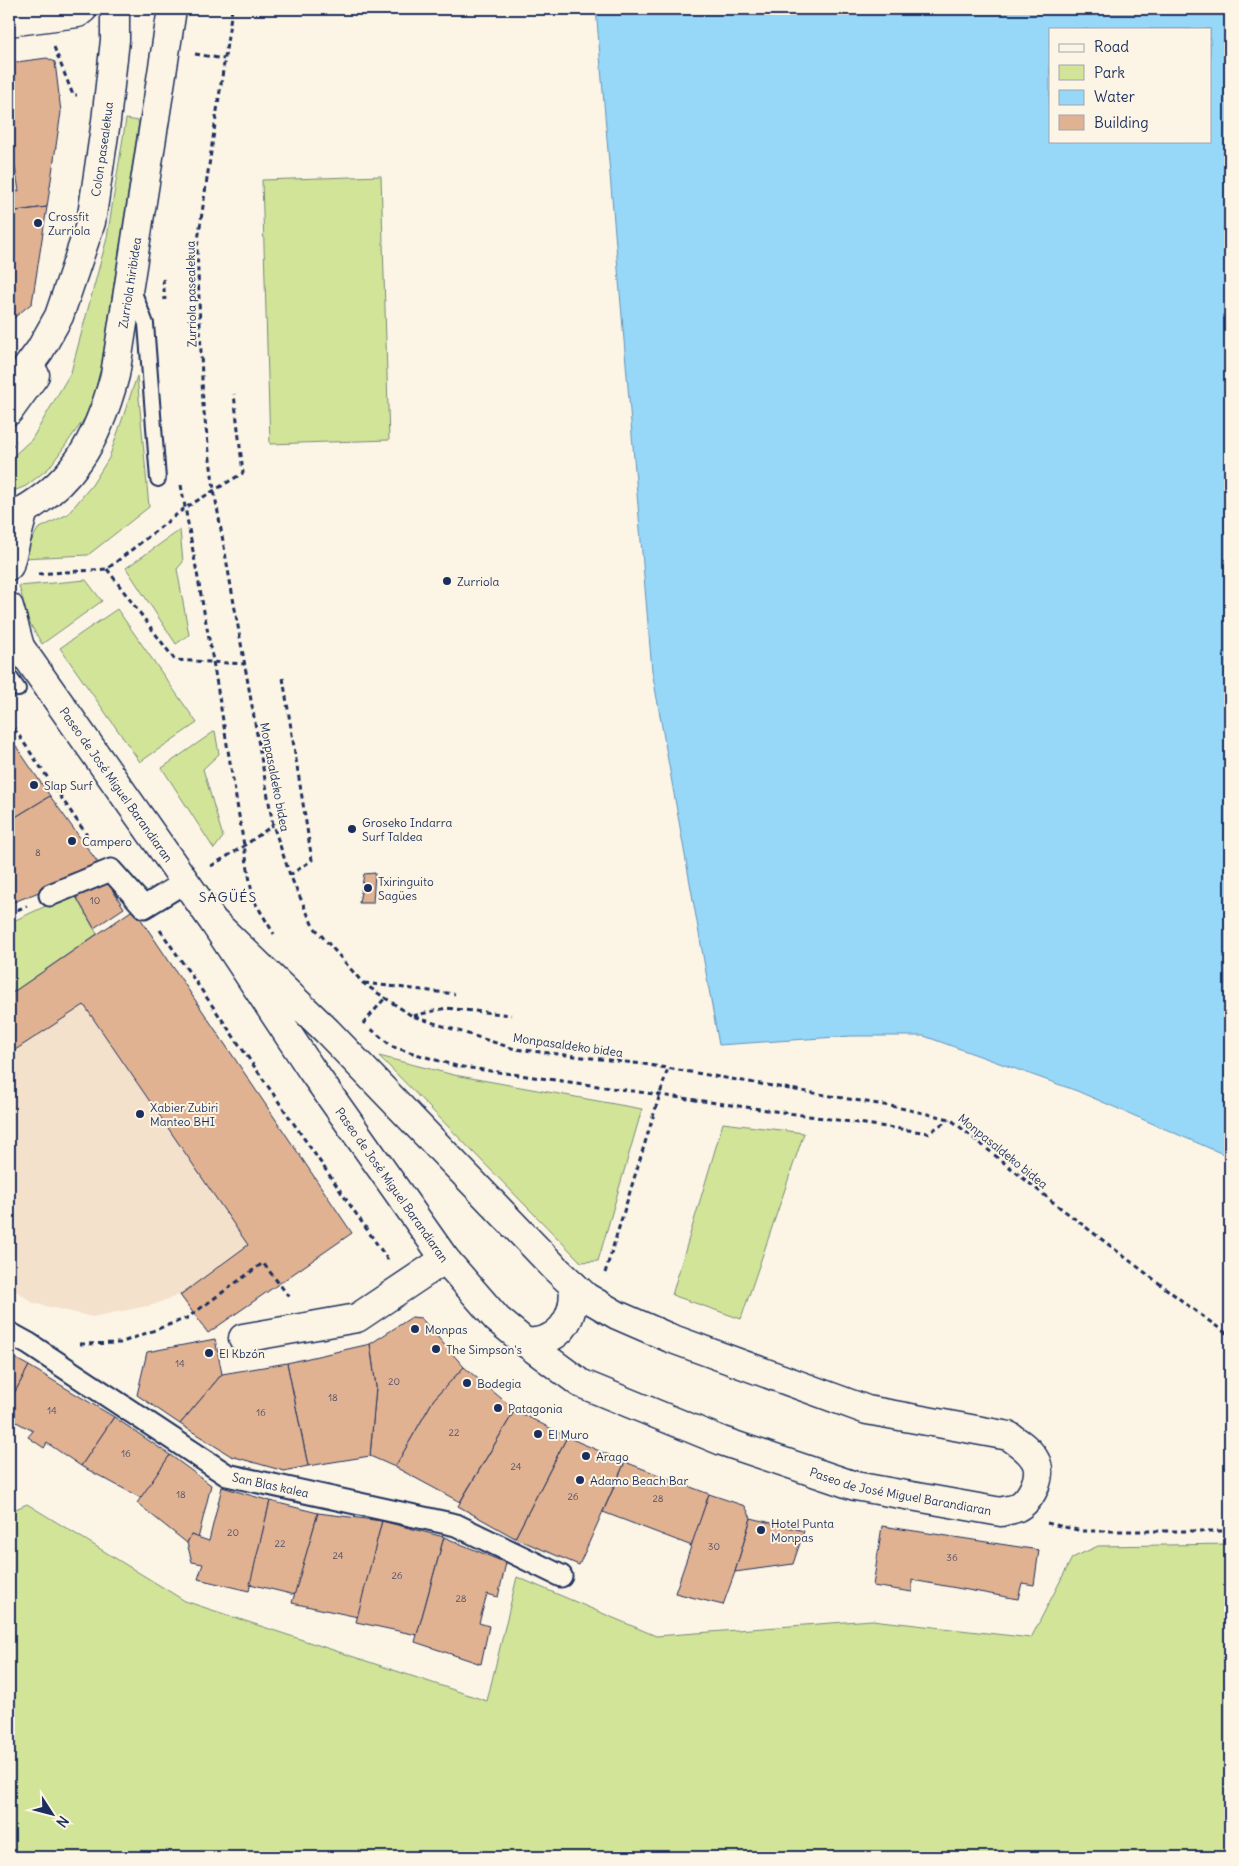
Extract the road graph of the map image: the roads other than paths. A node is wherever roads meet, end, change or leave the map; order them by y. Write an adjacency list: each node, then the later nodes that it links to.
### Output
1 (83, 9): 4 (street)
2 (114, 9): 6 (street, Colon pasealekua)
3 (172, 9): 5 (street, Zurriola hiribidea)
4 (9, 22)
5 (130, 282): 9 (lane); 10 (street, Zurriola hiribidea)
6 (59, 316): 7 (street, Colon pasealekua); 8 (street, Colon pasealekua)
7 (9, 392)
8 (9, 411)
9 (158, 479)
10 (16, 514): 11 (street)
11 (19, 570)
12 (9, 607): 13 (street, Paseo de José Miguel Barandiaran)
13 (14, 641): 16 (street, Paseo de José Miguel Barandiaran)
14 (9, 676): 15 (lane)
15 (18, 689)
16 (185, 882): 17 (street); 18 (street, Paseo de José Miguel Barandiaran)
17 (50, 896)
18 (284, 1007): 19 (street, Paseo de José Miguel Barandiaran); 20 (street, Paseo de José Miguel Barandiaran)
19 (444, 1259): 22 (street); 23 (street, Paseo de José Miguel Barandiaran)
20 (573, 1285): 23 (street); 23 (street, Paseo de José Miguel Barandiaran)
21 (9, 1333): 24 (street, San Blas kalea)
22 (244, 1338)
23 (526, 1343)
24 (561, 1576)

